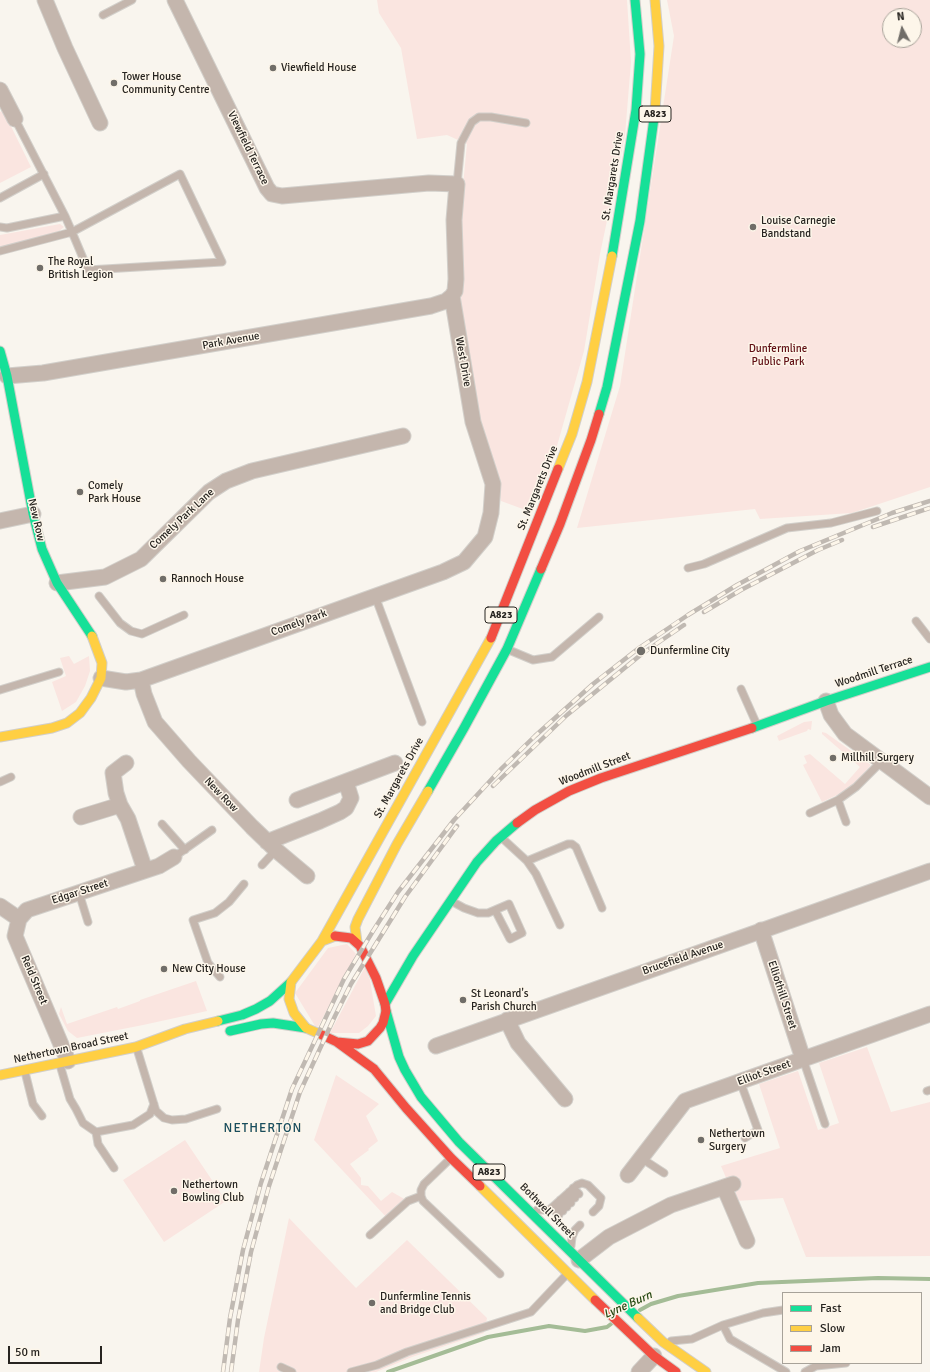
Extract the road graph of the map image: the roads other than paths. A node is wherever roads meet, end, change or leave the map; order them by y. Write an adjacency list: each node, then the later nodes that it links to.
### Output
1 (45, 0): 9 (street)
2 (132, 0): 6 (lane)
3 (175, 0): 12 (street, Viewfield Terrace)
4 (635, 0): 78 (main road, St. Margarets Drive / A823)
5 (655, 0): 34 (main road, A823)
6 (103, 15)
7 (0, 90): 8 (street)
8 (15, 119): 11 (lane)
9 (100, 123)
10 (526, 123): 12 (lane)
11 (44, 174): 13 (lane); 14 (lane)
12 (457, 184): 18 (street, West Drive)
13 (0, 198)
14 (64, 216): 15 (lane); 16 (lane)
15 (0, 227)
16 (72, 232): 16 (lane); 17 (lane)
17 (0, 251)
18 (452, 296): 20 (street, Park Avenue); 25 (street, West Drive)
19 (0, 351): 20 (main road, New Row)
20 (7, 376): 23 (main road, New Row)
21 (403, 436): 27 (street, Comely Park Lane)
22 (877, 511): 26 (lane)
23 (33, 514): 24 (street); 27 (main road, New Row)
24 (0, 521)
25 (485, 537): 29 (street, Comely Park)
26 (688, 568)
27 (58, 582): 37 (main road, New Row)
28 (99, 596): 30 (lane)
29 (375, 596): 38 (street, Comely Park); 42 (lane)
30 (184, 615)
31 (599, 617): 34 (lane)
32 (916, 621): 33 (lane)
33 (930, 639)
34 (507, 649): 79 (main road, A823)
35 (930, 667): 41 (main road, Woodmill Terrace)
36 (59, 672): 40 (lane)
37 (101, 678): 38 (street, Comely Park); 44 (main road)
38 (140, 680): 61 (street, New Row)
39 (741, 689): 43 (lane)
40 (0, 690)
41 (826, 701): 43 (main road, Woodmill Street); 45 (street)
42 (422, 722)
43 (758, 726): 60 (main road, Woodmill Street)
44 (0, 738)
45 (881, 762): 51 (street); 53 (lane)
46 (126, 763): 54 (street)
47 (395, 763): 50 (street)
48 (11, 777): 49 (lane)
49 (0, 782)
50 (346, 782): 52 (street); 61 (street)
51 (930, 797)
52 (297, 800)
53 (838, 800): 55 (lane); 57 (lane)
54 (120, 805): 56 (street); 65 (street)
55 (810, 813)
56 (81, 817)
57 (846, 822)
58 (162, 824): 62 (lane)
59 (212, 830): 62 (lane)
60 (501, 836): 63 (lane); 70 (main road, Woodmill Street)
61 (272, 846): 64 (lane); 67 (street, New Row)
62 (180, 853): 65 (street, Edgar Street)
63 (527, 861): 72 (lane); 76 (lane)
64 (262, 865)
65 (145, 870): 69 (street, Edgar Street)
66 (930, 871): 77 (street, Brucefield Avenue)
67 (308, 876)
68 (244, 884): 84 (lane)
69 (79, 892): 74 (street, Edgar Street); 75 (lane)
70 (451, 900): 73 (lane); 80 (main road, Woodmill Street)
71 (0, 906): 74 (street)
72 (602, 908)
73 (495, 910): 73 (lane)
74 (19, 919): 97 (street, Reid Street)
75 (88, 922)
76 (560, 925)
77 (761, 930): 88 (street, Brucefield Avenue); 96 (street, Elliothill Street)
78 (322, 941): 79 (main road); 85 (main road, A823)
79 (357, 942): 81 (main road, A823)
80 (413, 956): 82 (main road, Woodmill Street); 86 (main road, Woodmill Street)
81 (368, 960): 83 (main road); 86 (main road, A823)
82 (397, 969)
83 (381, 970)
84 (220, 977)
85 (291, 982): 89 (main road, A823); 93 (main road, Nethertown Broad Street)
86 (385, 1008): 92 (main road, A823); 116 (main road, Bothwell Street / A823)
87 (930, 1014): 96 (street, Elliot Street)
88 (507, 1020): 94 (street, Brucefield Avenue); 101 (street)
89 (306, 1028): 90 (main road); 92 (main road, A823)
90 (223, 1032)
91 (180, 1042): 93 (main road, Nethertown Broad Street)
92 (338, 1042): 108 (main road, A823)
93 (146, 1044): 95 (main road, Nethertown Broad Street)
94 (436, 1046)
95 (136, 1047): 97 (main road, Nethertown Broad Street); 102 (lane)
96 (803, 1059): 100 (street, Elliot Street); 105 (lane)
97 (64, 1062): 98 (main road, Nethertown Broad Street); 106 (lane)
98 (25, 1070): 99 (main road, Nethertown Broad Street); 104 (lane)
99 (0, 1075)
100 (740, 1081): 107 (lane); 109 (street, Elliot Street)
101 (564, 1099)
102 (154, 1104): 103 (lane); 106 (lane)
103 (217, 1109)
104 (42, 1116)
105 (826, 1124)
106 (96, 1132): 110 (lane)
107 (745, 1138)
108 (451, 1158): 113 (lane); 122 (main road, A823)
109 (641, 1158): 111 (lane); 112 (street, Elliot Street)
110 (114, 1168)
111 (664, 1173)
112 (628, 1175)
113 (421, 1196): 119 (lane); 123 (lane)
114 (563, 1198): 115 (lane); 115 (lane); 115 (lane); 116 (lane); 117 (lane)
115 (569, 1205)
116 (525, 1207): 121 (main road, Bothwell Street / A823)
117 (593, 1210)
118 (576, 1226): 121 (lane)
119 (370, 1234)
120 (747, 1241): 121 (street)
121 (575, 1257): 126 (main road, Bothwell Street / A823)
122 (568, 1273): 127 (main road, A823); 131 (lane)
123 (500, 1274)
124 (782, 1310): 125 (lane)
125 (723, 1325): 126 (lane); 135 (lane)
126 (663, 1342): 134 (main road, A823)
127 (654, 1356): 132 (street); 133 (main road, A823)
128 (836, 1364): 136 (lane)
129 (281, 1367): 130 (lane)
130 (292, 1372)
131 (351, 1372)
132 (639, 1372)
133 (676, 1372)
134 (706, 1372)
135 (786, 1372)
136 (805, 1372)

